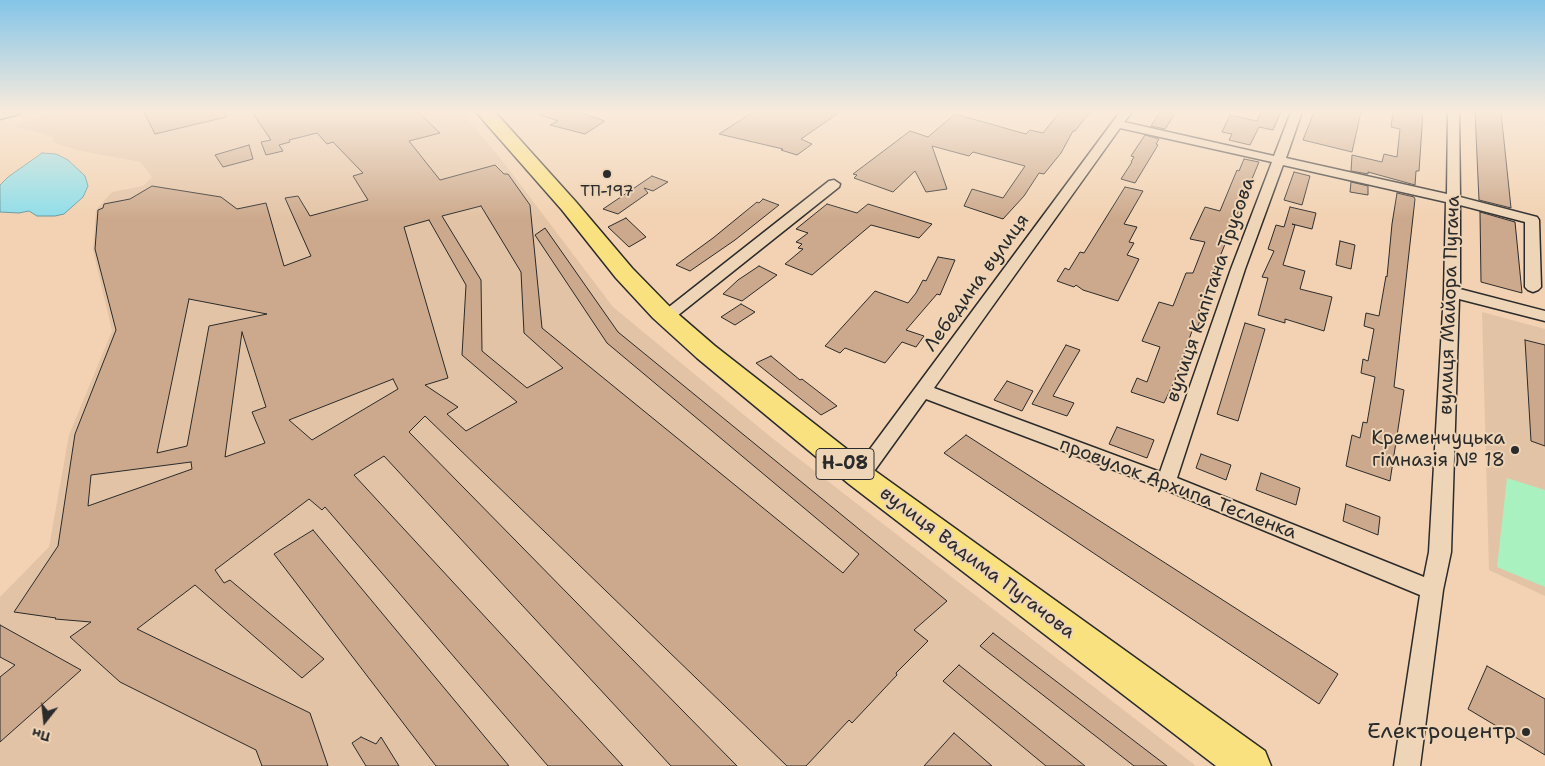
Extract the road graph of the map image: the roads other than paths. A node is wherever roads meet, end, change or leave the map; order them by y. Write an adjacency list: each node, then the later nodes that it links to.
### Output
1 (517, 148): 12 (main road, вулиця Вадима Пугачова / Н-08)
2 (1100, 148): 13 (street, Лебедина вулиця)
3 (1232, 148): 6 (street)
4 (1283, 148): 6 (street, вулиця Капітана Трусова)
5 (1454, 148): 8 (street, вулиця Майора Пугача)
6 (1278, 160): 8 (street); 15 (street, вулиця Капітана Трусова)
7 (834, 184): 12 (street)
8 (1454, 200): 9 (street); 10 (street, вулиця Майора Пугача)
9 (1533, 287)
10 (1452, 292): 11 (street); 16 (street, вулиця Майора Пугача)
11 (1545, 316)
12 (666, 317): 14 (main road, вулиця Вадима Пугачова / Н-08)
13 (923, 391): 14 (street, Лебедина вулиця); 15 (street, провулок Архипа Тесленка)
14 (860, 476): 17 (main road, вулиця Вадима Пугачова / Н-08)
15 (1166, 482): 16 (street, провулок Архипа Тесленка)
16 (1432, 590): 18 (street, вулиця Майора Пугача)
17 (1250, 766)
18 (1407, 766)

